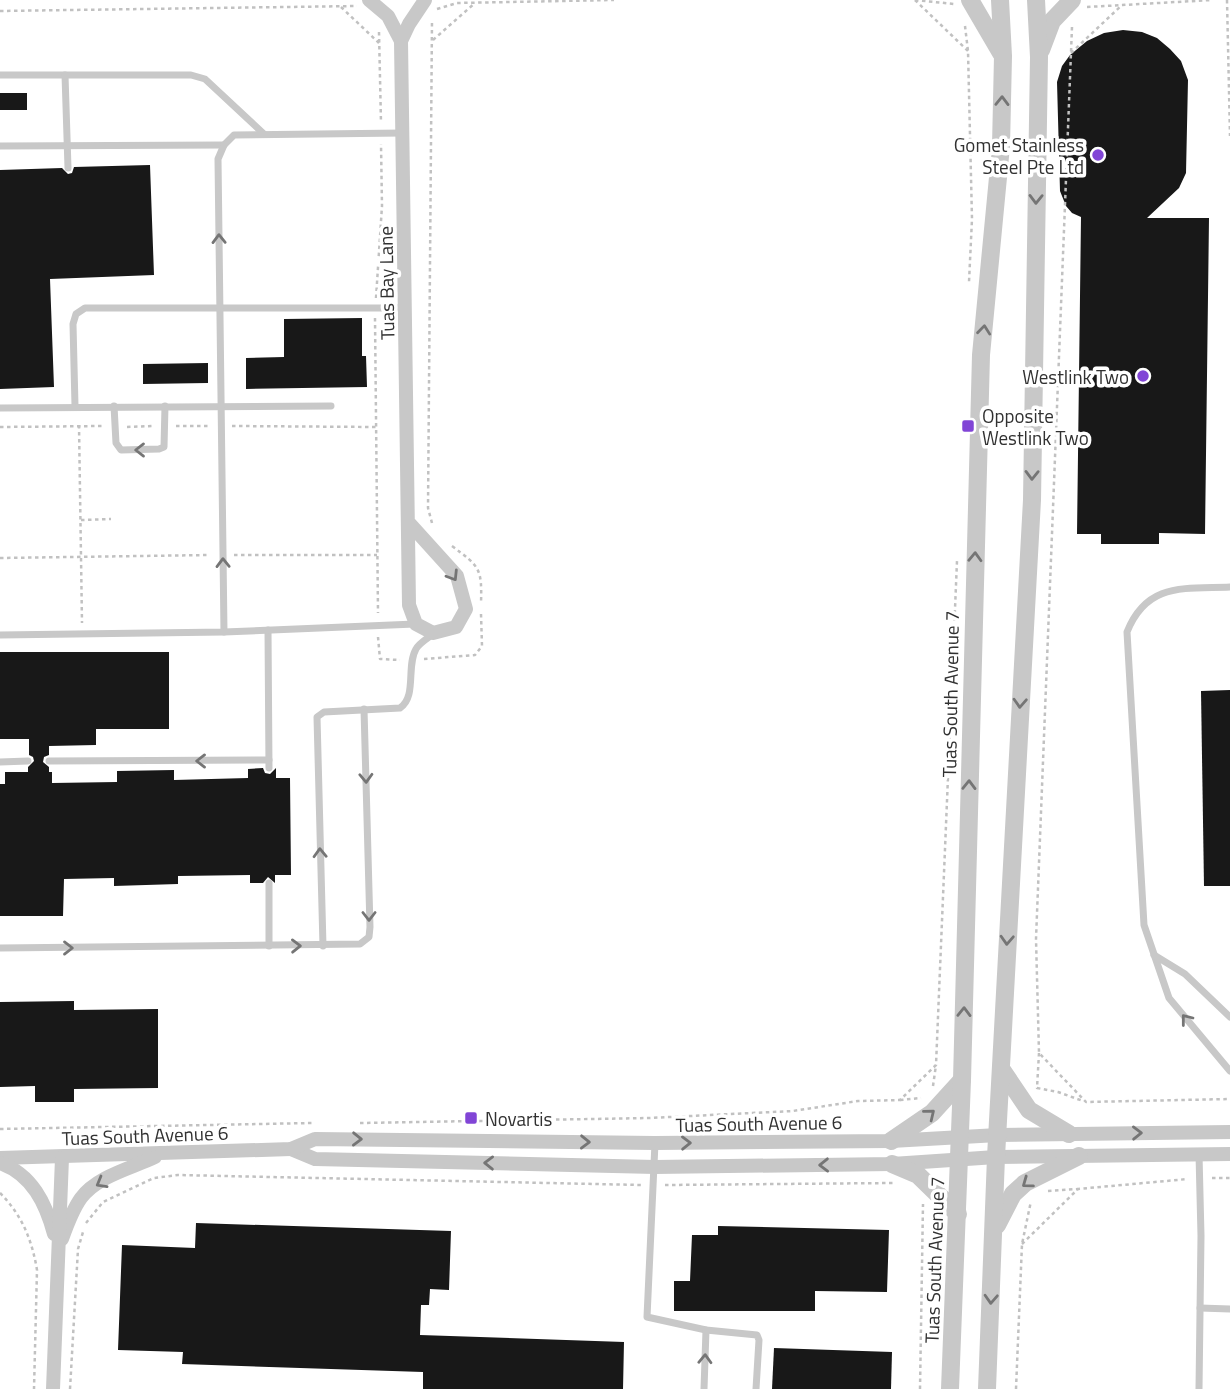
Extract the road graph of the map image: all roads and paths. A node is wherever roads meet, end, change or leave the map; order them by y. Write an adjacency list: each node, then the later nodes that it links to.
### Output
1 (614, 0): 7 (path)
2 (915, 0): 9 (path); 22 (path)
3 (1000, 0): 24 (street, Tuas South Avenue 7)
4 (1036, 0): 25 (street)
5 (1212, 0): 12 (path)
6 (1227, 0): 31 (path)
7 (475, 2): 10 (path); 20 (path)
8 (364, 3): 13 (path); 19 (street)
9 (965, 4): 24 (street)
10 (429, 5): 19 (street)
11 (1075, 5): 12 (path); 25 (street)
12 (1122, 5): 23 (path)
13 (341, 7): 14 (path); 21 (path)
14 (0, 11)
15 (432, 18): 20 (path)
16 (963, 18): 22 (path)
17 (1073, 19): 23 (path)
18 (379, 31): 21 (path)
19 (401, 41): 29 (street, Tuas Bay Lane)
20 (431, 41): 55 (path)
21 (379, 43): 28 (path)
22 (968, 51): 36 (path)
23 (1070, 54): 81 (path)
24 (1003, 56): 85 (street, Tuas South Avenue 7, one-way to 24)
25 (1039, 57): 83 (street, one-way to 83)
26 (0, 75): 27 (lane)
27 (65, 75): 30 (lane); 32 (lane)
28 (381, 133): 29 (lane); 30 (lane); 38 (path)
29 (403, 133): 39 (street, Tuas Bay Lane)
30 (265, 135): 33 (lane)
31 (1230, 136)
32 (67, 145): 33 (lane); 34 (lane); 35 (lane)
33 (224, 145): 37 (lane, one-way to 33)
34 (0, 146)
35 (68, 168)
36 (969, 285)
37 (220, 308): 38 (lane); 40 (lane); 43 (lane)
38 (375, 308): 39 (lane); 51 (path)
39 (406, 308): 54 (street, Tuas Bay Lane)
40 (75, 406): 41 (lane); 45 (lane)
41 (114, 406): 42 (lane); 50 (lane)
42 (165, 406): 43 (lane); 47 (lane)
43 (221, 406): 44 (lane); 48 (lane)
44 (331, 406)
45 (0, 408)
46 (79, 425): 49 (path); 50 (path); 53 (path)
47 (165, 426): 48 (path); 50 (path); 50 (lane, one-way to 50)
48 (222, 426): 51 (path); 58 (lane)
49 (0, 427)
50 (115, 427)
51 (376, 427): 59 (path)
52 (111, 519): 53 (path)
53 (80, 520): 60 (path)
54 (410, 524): 63 (street, Tuas Bay Lane); 67 (street, one-way to 67)
55 (433, 527)
56 (446, 541): 70 (path)
57 (957, 554): 82 (path)
58 (223, 555): 59 (path); 60 (path); 66 (lane, one-way to 58)
59 (377, 555): 64 (path)
60 (80, 557): 61 (path); 68 (path)
61 (0, 558)
62 (1230, 587): 79 (lane)
63 (416, 624): 64 (lane); 67 (street)
64 (378, 626): 65 (lane); 70 (path)
65 (268, 630): 66 (lane); 73 (lane, one-way to 73)
66 (224, 632): 68 (lane)
67 (433, 633): 70 (lane)
68 (82, 634): 69 (lane)
69 (0, 635)
70 (413, 659): 71 (lane)
71 (364, 709): 77 (lane, one-way to 77); 77 (lane, one-way to 71)
72 (29, 761): 74 (lane)
73 (49, 761)
74 (0, 762)
75 (269, 883): 76 (lane)
76 (270, 946): 77 (lane, one-way to 77); 78 (lane, one-way to 76)
77 (323, 946)
78 (0, 948)
79 (1153, 955): 80 (lane); 84 (lane, one-way to 79)
80 (1230, 1017)
81 (1039, 1053): 90 (path); 90 (path)
82 (936, 1066): 86 (path); 88 (path)
83 (1002, 1070): 95 (street); 96 (street)
84 (1230, 1071)
85 (962, 1080): 97 (street, Tuas South Avenue 7); 98 (street, one-way to 85)
86 (933, 1086)
87 (931, 1097): 88 (path)
88 (900, 1100): 92 (path)
89 (1230, 1100): 90 (path)
90 (1086, 1102)
91 (312, 1123): 93 (path)
92 (354, 1123)
93 (0, 1129)
94 (1230, 1132): 95 (street, Tuas South Avenue 6, one-way to 94)
95 (1069, 1134): 96 (street, Tuas South Avenue 6)
96 (998, 1135): 97 (street, Tuas South Avenue 6); 105 (street)
97 (961, 1138): 98 (street, Tuas South Avenue 6); 108 (street, Tuas South Avenue 7)
98 (891, 1141): 99 (street, Tuas South Avenue 6, one-way to 98)
99 (655, 1143): 100 (street, Tuas South Avenue 6, one-way to 99); 111 (lane)
100 (291, 1149): 101 (street, Tuas South Avenue 6); 111 (street, Tuas South Avenue 6, one-way to 100)
101 (163, 1154): 107 (street, Tuas South Avenue 6); 124 (street, one-way to 124)
102 (1199, 1154): 103 (street, Tuas South Avenue 6); 104 (street, Tuas South Avenue 6); 112 (lane)
103 (1230, 1154)
104 (1079, 1156): 105 (street, Tuas South Avenue 6); 122 (street, one-way to 122)
105 (996, 1157): 108 (street, Tuas South Avenue 6); 122 (street)
106 (0, 1158): 107 (street, Tuas South Avenue 6)
107 (61, 1158): 124 (street)
108 (960, 1161): 110 (street, Tuas South Avenue 6); 121 (street, Tuas South Avenue 7)
109 (0, 1163): 124 (street)
110 (892, 1164): 111 (street, Tuas South Avenue 6, one-way to 111); 121 (street)
111 (655, 1167): 115 (lane)
112 (1199, 1178): 113 (path); 116 (path); 125 (lane)
113 (1230, 1178)
114 (893, 1184): 115 (path)
115 (654, 1186): 127 (lane); 130 (path)
116 (1078, 1189): 118 (path); 123 (path)
117 (1032, 1192): 123 (path)
118 (1044, 1192)
119 (0, 1193): 128 (path)
120 (923, 1200): 133 (path)
121 (957, 1214): 134 (street, Tuas South Avenue 7)
122 (994, 1231): 135 (street, one-way to 135)
123 (1022, 1244): 136 (path)
124 (58, 1249): 129 (street)
125 (1200, 1308): 126 (lane); 137 (lane)
126 (1230, 1309)
127 (706, 1330): 131 (lane, one-way to 127); 132 (lane)
128 (34, 1389)
129 (53, 1389)
130 (70, 1389)
131 (704, 1389)
132 (756, 1389)
133 (920, 1389)
134 (950, 1389)
135 (987, 1389)
136 (1016, 1389)
137 (1199, 1389)

